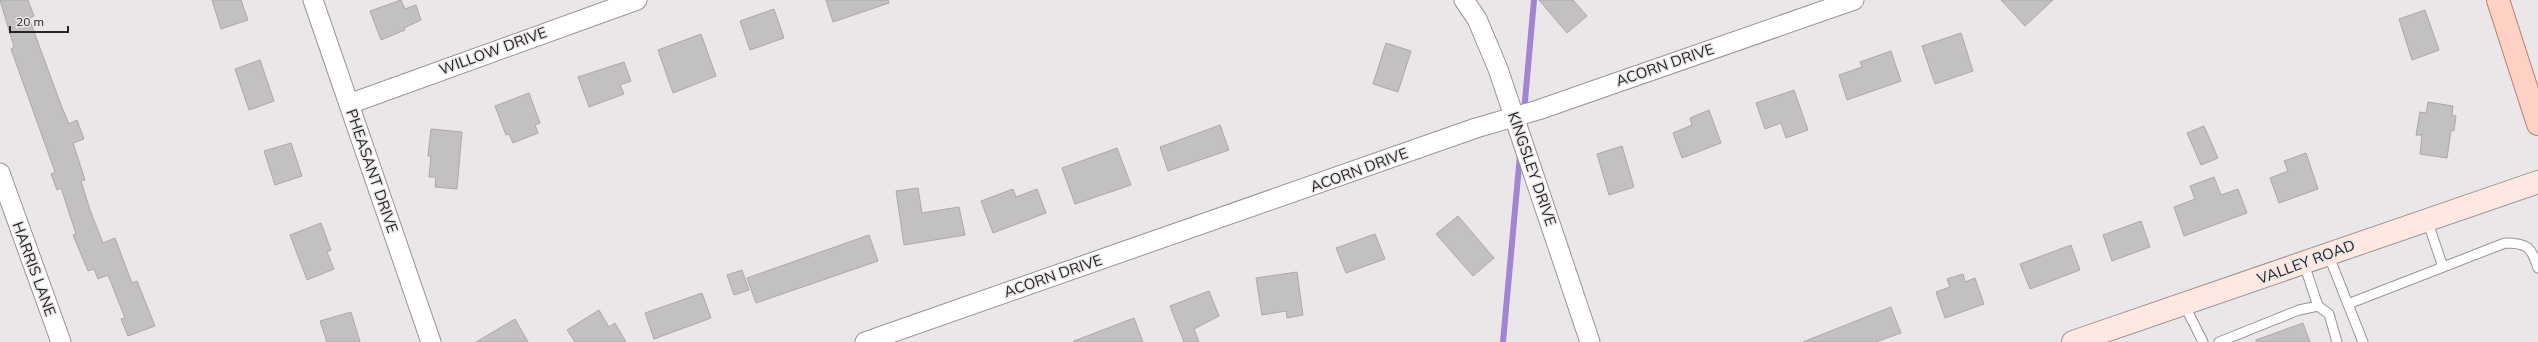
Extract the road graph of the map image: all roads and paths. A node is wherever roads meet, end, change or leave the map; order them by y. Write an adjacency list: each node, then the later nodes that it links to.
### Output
1 (313, 0): 6 (street, PHEASANT DRIVE)
2 (637, 0): 6 (street, WILLOW DRIVE)
3 (1464, 0): 7 (street, KINGSLEY DRIVE)
4 (1854, 0): 7 (street, ACORN DRIVE)
5 (2498, 0): 8 (main road)
6 (349, 104): 20 (street, PHEASANT DRIVE)
7 (1515, 118): 21 (street, ACORN DRIVE); 22 (street, KINGSLEY DRIVE)
8 (2538, 124)
9 (0, 173): 19 (street, HARRIS LANE)
10 (2538, 182): 11 (street, VALLEY ROAD)
11 (2427, 220): 12 (street, VALLEY ROAD); 14 (lane)
12 (2328, 254): 13 (street, VALLEY ROAD); 17 (lane)
13 (2304, 264): 16 (street, VALLEY ROAD); 18 (lane)
14 (2443, 267): 15 (lane); 17 (lane)
15 (2538, 268)
16 (2184, 304): 23 (street, VALLEY ROAD); 24 (lane)
17 (2348, 304): 27 (lane)
18 (2318, 306): 25 (lane); 26 (lane)
19 (61, 342)
20 (431, 342)
21 (865, 342)
22 (1590, 342)
23 (2074, 342)
24 (2203, 342)
25 (2220, 342)
26 (2337, 342)
27 (2363, 342)

